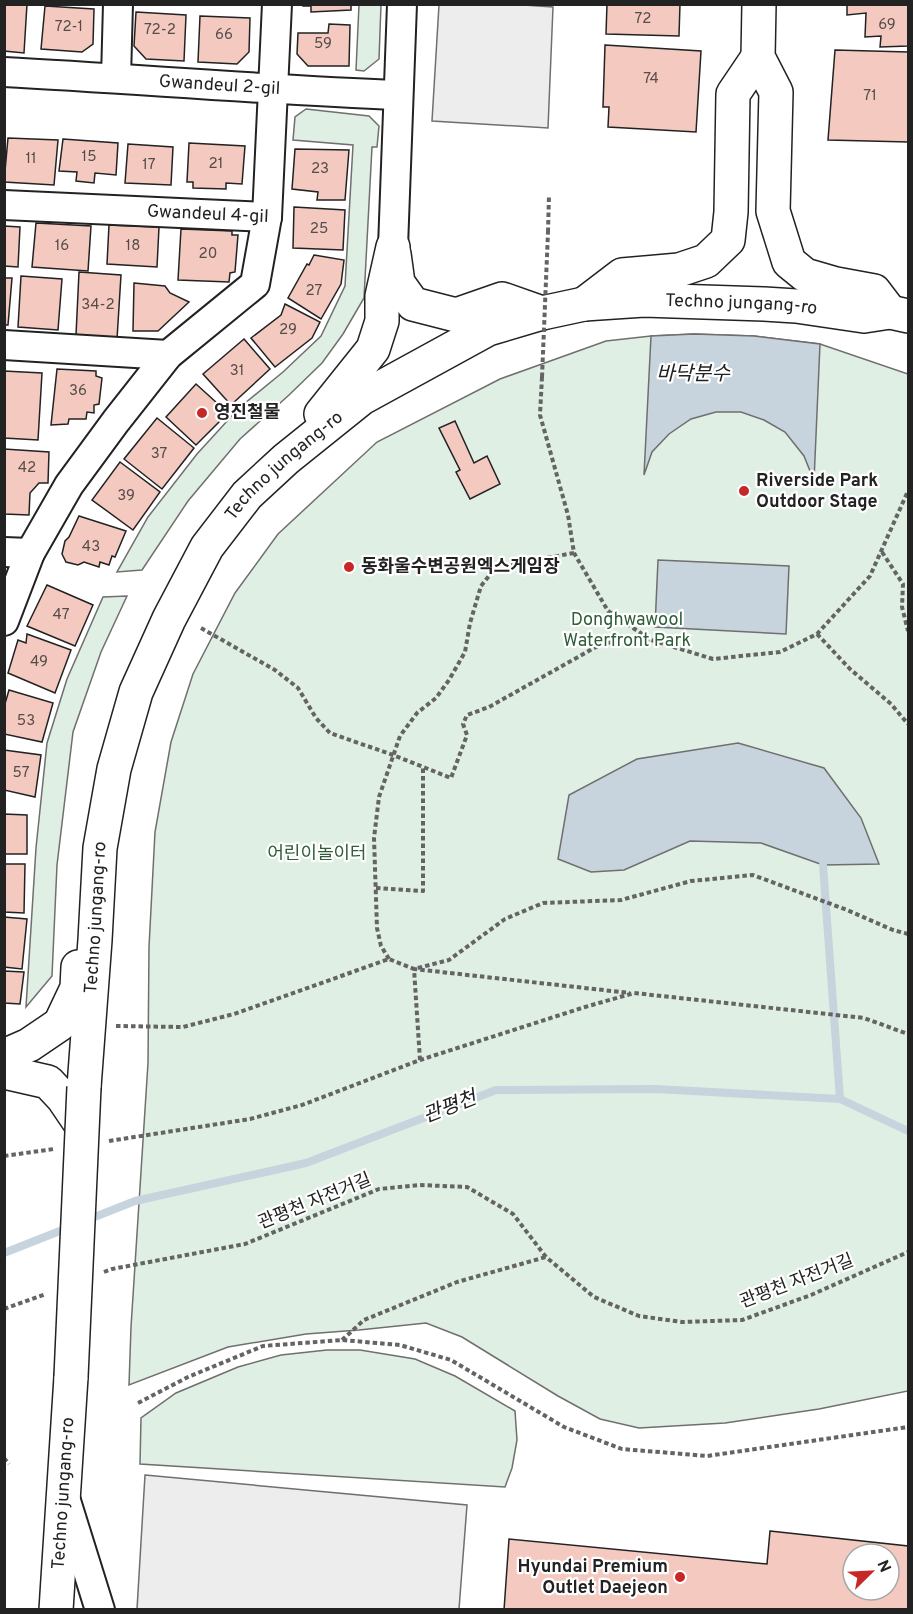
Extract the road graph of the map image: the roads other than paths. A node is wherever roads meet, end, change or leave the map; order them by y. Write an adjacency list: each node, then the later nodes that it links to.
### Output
1 (118, 4): 7 (street)
2 (277, 4): 8 (street, Gwandeul 2-gil)
3 (402, 4): 9 (street)
4 (759, 4): 5 (main road)
5 (758, 57): 13 (main road); 15 (main road)
6 (4, 72): 7 (street, Gwandeul 2-gil)
7 (116, 78): 8 (street, Gwandeul 2-gil)
8 (274, 90): 9 (street); 11 (street)
9 (398, 95): 12 (street)
10 (4, 205): 11 (street, Gwandeul 4-gil)
11 (267, 218): 17 (street, Gwandeul 4-gil)
12 (393, 247): 14 (main road); 18 (main road)
13 (584, 304): 14 (main road, Techno jungang-ro); 15 (main road, Techno jungang-ro)
14 (542, 313): 18 (main road, Techno jungang-ro)
15 (899, 314)
16 (4, 345): 17 (street)
17 (168, 355): 19 (street, Gwandeul 4-gil)
18 (286, 459): 21 (main road, Techno jungang-ro)
19 (17, 552): 20 (street, Gwandeul 4-gil)
20 (4, 621)
21 (95, 940): 22 (main road); 24 (main road, Techno jungang-ro)
22 (4, 1056)
23 (4, 1072): 24 (main road)
24 (74, 1093): 25 (main road, Techno jungang-ro, bridge)
25 (64, 1493): 26 (main road, Techno jungang-ro); 27 (street)
26 (56, 1610)
27 (100, 1610)

